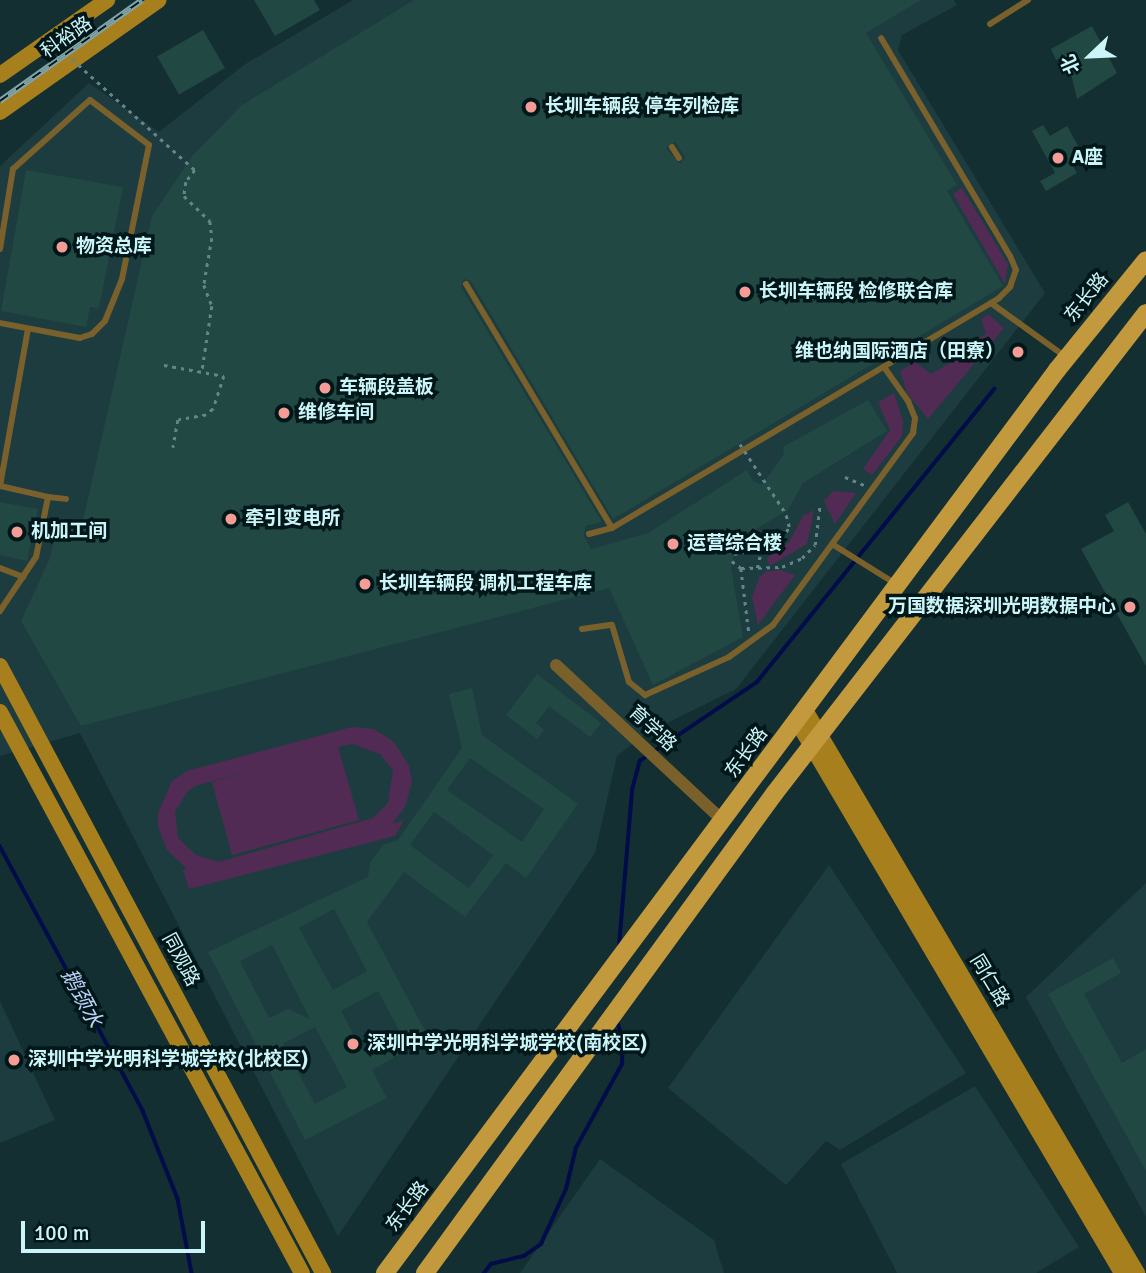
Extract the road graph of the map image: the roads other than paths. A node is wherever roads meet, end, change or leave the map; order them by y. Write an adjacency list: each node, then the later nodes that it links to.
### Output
1 (107, 0): 6 (street, 科裕路)
2 (159, 0): 7 (street, 科裕路)
3 (1028, 0): 4 (lane)
4 (990, 24)
5 (881, 38): 13 (lane)
6 (0, 75)
7 (0, 112)
8 (672, 147): 9 (lane)
9 (679, 158)
10 (0, 249): 16 (lane)
11 (1146, 260): 17 (main road, 东长路)
12 (466, 284): 22 (lane)
13 (990, 303): 17 (lane); 18 (lane)
14 (1146, 313): 34 (main road)
15 (0, 323): 16 (lane)
16 (29, 330): 19 (lane)
17 (1067, 358): 27 (main road, 东长路)
18 (884, 367): 22 (lane); 24 (lane)
19 (0, 486): 20 (lane)
20 (48, 497): 21 (lane); 26 (lane)
21 (66, 499)
22 (612, 528): 23 (lane)
23 (589, 534)
24 (832, 544): 27 (lane); 29 (lane)
25 (0, 568): 26 (lane)
26 (23, 577): 28 (lane)
27 (897, 586): 33 (main road, 东长路)
28 (0, 611)
29 (582, 629)
30 (556, 665): 35 (street, 育学路)
31 (0, 666): 38 (street, 同观路)
32 (0, 712): 37 (street)
33 (801, 716): 34 (street, 同仁路); 35 (main road, 东长路)
34 (816, 740): 36 (street, 同仁路); 40 (main road)
35 (723, 821): 39 (main road, 东长路)
36 (876, 844): 41 (street, 同仁路); 42 (street, 同仁路)
37 (302, 1273)
38 (323, 1273)
39 (385, 1273)
40 (425, 1273)
41 (1122, 1273)
42 (1137, 1273)

